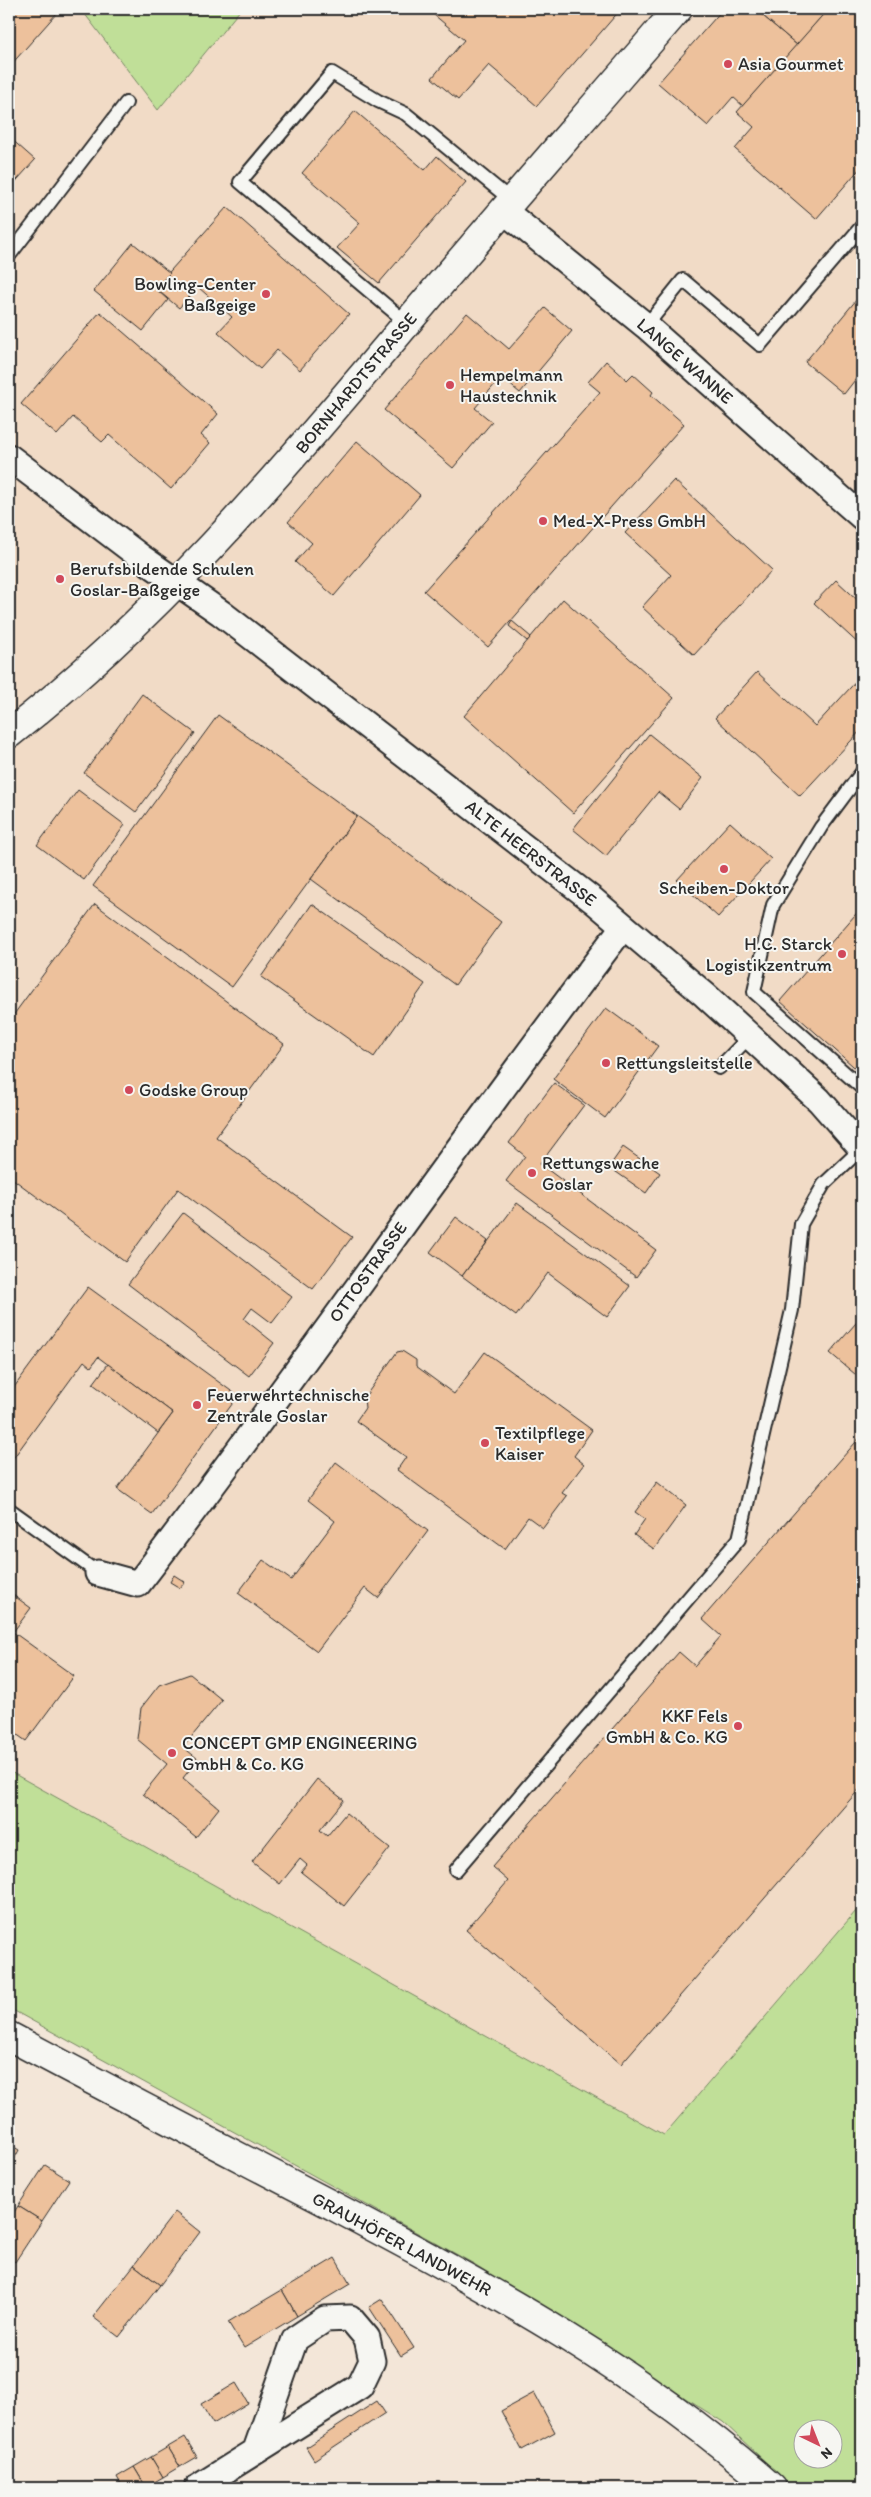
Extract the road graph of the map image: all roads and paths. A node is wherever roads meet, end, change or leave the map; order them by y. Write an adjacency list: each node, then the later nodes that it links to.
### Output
1 (678, 9): 3 (street, BORNHARDTSTRASSE)
2 (126, 103): 5 (lane)
3 (507, 205): 6 (street, BORNHARDTSTRASSE); 6 (lane); 7 (street, LANGE WANNE)
4 (862, 226): 7 (lane)
5 (9, 256)
6 (407, 323): 10 (street, BORNHARDTSTRASSE)
7 (646, 326): 9 (street, LANGE WANNE)
8 (9, 457): 10 (street, ALTE HEERSTRASSE)
9 (862, 517)
10 (177, 582): 11 (street, BORNHARDTSTRASSE); 13 (street, ALTE HEERSTRASSE)
11 (9, 734)
12 (862, 772): 16 (lane)
13 (623, 927): 14 (street, ALTE HEERSTRASSE); 19 (street, OTTOSTRASSE)
14 (750, 1036): 15 (lane); 17 (street, ALTE HEERSTRASSE)
15 (719, 1068)
16 (862, 1088)
17 (862, 1149): 20 (lane)
18 (9, 1509): 19 (lane)
19 (98, 1573)
20 (456, 1870)
21 (9, 2036): 24 (street, GRAUHÖFER LANDWEHR)
22 (256, 2450): 22 (street); 23 (street)
23 (197, 2488)
24 (772, 2488)

